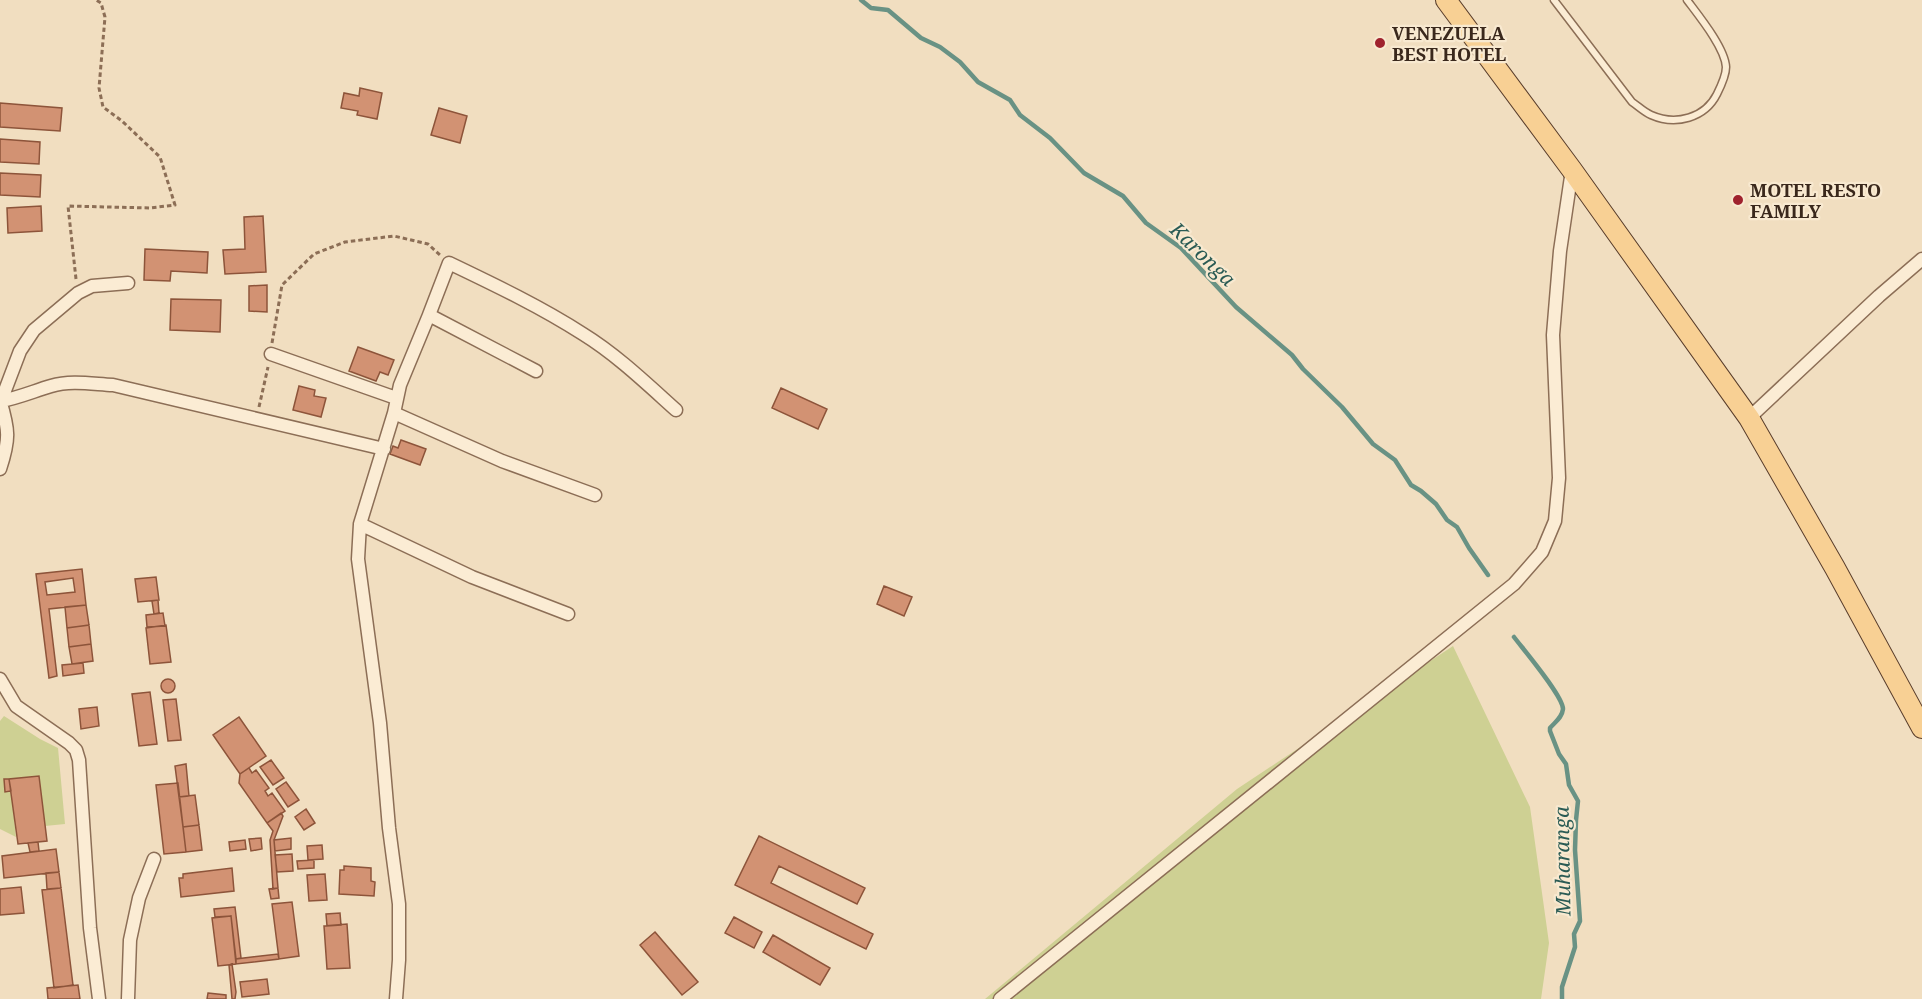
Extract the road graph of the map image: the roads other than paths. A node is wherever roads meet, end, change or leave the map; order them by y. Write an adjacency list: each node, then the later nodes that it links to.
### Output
1 (1446, 0): 4 (main road)
2 (1554, 0): 3 (lane)
3 (1687, 0)
4 (1572, 170): 14 (main road); 26 (street)
5 (1922, 259): 14 (street)
6 (128, 283): 11 (street)
7 (429, 315): 9 (street); 10 (street); 12 (street)
8 (271, 354): 10 (street)
9 (536, 371)
10 (396, 398): 13 (street)
11 (0, 400): 15 (street); 16 (street)
12 (676, 410)
13 (394, 413): 15 (street); 17 (street)
14 (1749, 418): 21 (main road)
15 (384, 449): 18 (street)
16 (0, 469)
17 (595, 495)
18 (360, 524): 19 (street); 25 (street)
19 (568, 614)
20 (0, 679): 23 (street)
21 (1922, 728)
22 (154, 859): 24 (street)
23 (99, 999)
24 (128, 999)
25 (396, 999)
26 (999, 999)

